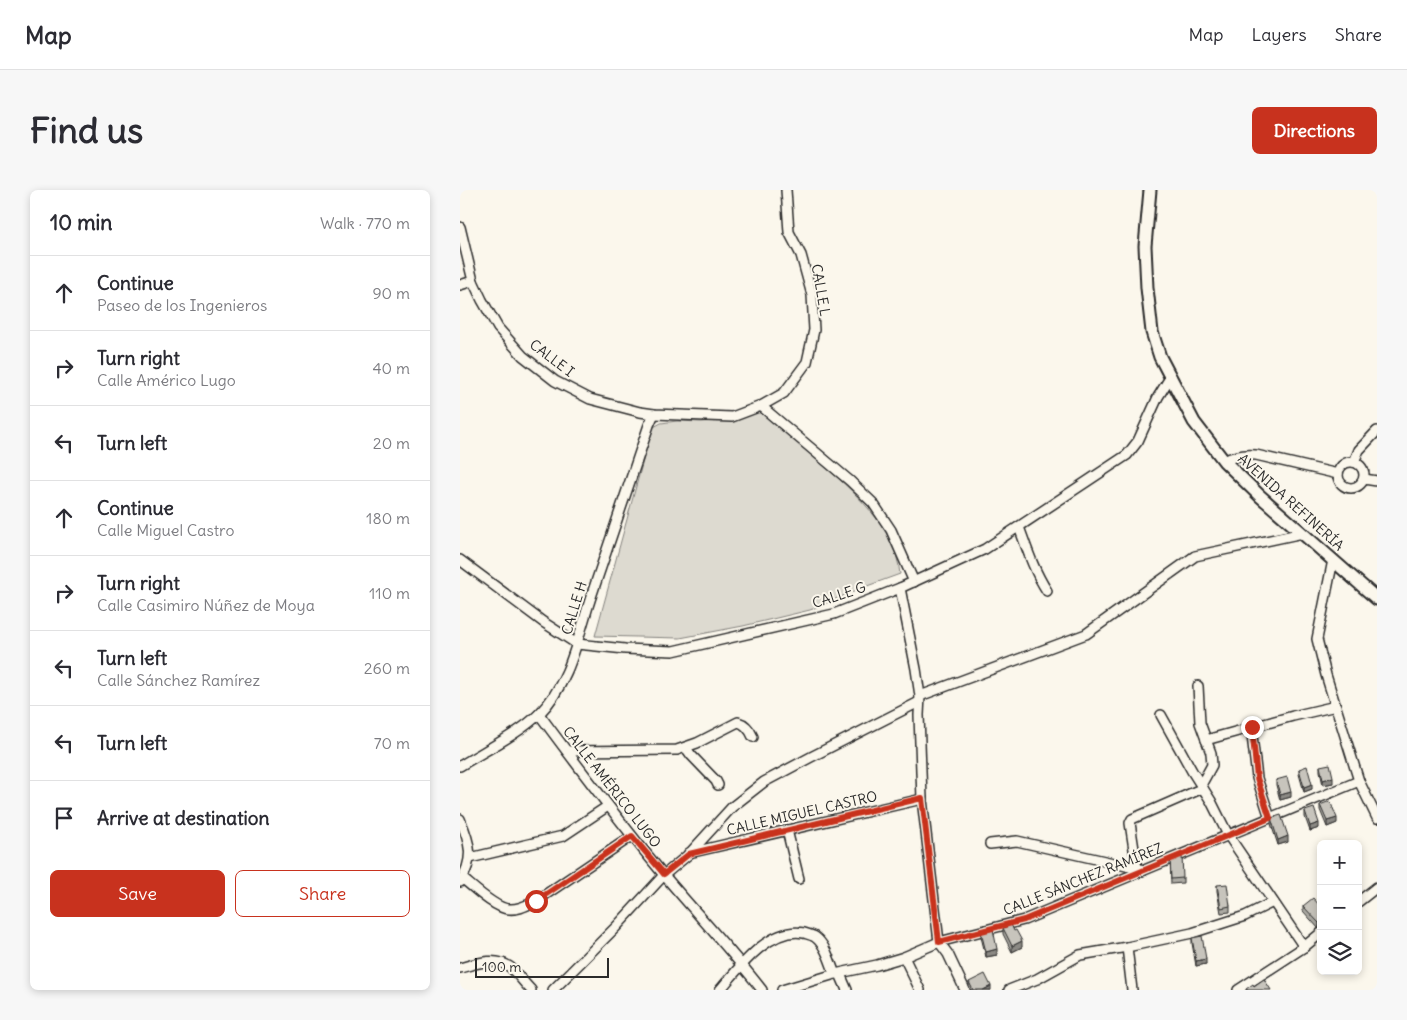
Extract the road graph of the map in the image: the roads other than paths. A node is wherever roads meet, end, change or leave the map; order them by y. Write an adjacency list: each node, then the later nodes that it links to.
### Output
1 (786, 190): 7 (street, CALLE L)
2 (1150, 190): 6 (main road, AVENIDA REFINERÍA)
3 (460, 227): 4 (street, CALLE I)
4 (473, 282): 5 (street); 8 (street, CALLE I)
5 (460, 285)
6 (1171, 376): 10 (main road, AVENIDA REFINERÍA); 15 (street, CALLE G)
7 (761, 406): 8 (street, CALLE I); 19 (street)
8 (654, 414): 23 (street, CALLE H)
9 (1377, 430): 11 (street)
10 (1224, 461): 12 (street); 16 (main road, AVENIDA REFINERÍA)
11 (1354, 462): 12 (street); 13 (street)
12 (1338, 474): 13 (street)
13 (1364, 479): 14 (street)
14 (1377, 482)
15 (1019, 527): 19 (street, CALLE G); 21 (street)
16 (1302, 533): 18 (main road, AVENIDA REFINERÍA); 25 (street)
17 (460, 560): 23 (street, CALLE G)
18 (1334, 560): 22 (main road, AVENIDA REFINERÍA); 26 (street)
19 (914, 582): 20 (street, CALLE G)
20 (900, 588): 23 (street, CALLE G); 25 (street)
21 (1047, 591)
22 (1377, 599)
23 (577, 644): 27 (street, CALLE H)
24 (1198, 686): 31 (street)
25 (920, 699): 38 (street); 47 (street)
26 (1336, 706): 29 (street); 35 (street)
27 (539, 714): 33 (street, CALLE AMÉRICO LUGO); 34 (street, CALLE H)
28 (1161, 715): 37 (street)
29 (1252, 727): 31 (street); 40 (street)
30 (753, 737): 32 (street)
31 (1206, 740): 37 (street)
32 (686, 748): 33 (street); 36 (street)
33 (567, 751): 39 (street, CALLE AMÉRICO LUGO)
34 (460, 766)
35 (1359, 781): 40 (street, CALLE SÁNCHEZ RAMÍREZ); 41 (street)
36 (718, 785)
37 (1202, 786): 44 (street); 49 (street)
38 (922, 798): 43 (street, CALLE MIGUEL CASTRO); 57 (street)
39 (608, 806): 45 (street, CALLE AMÉRICO LUGO); 48 (street)
40 (1270, 818): 44 (street, CALLE SÁNCHEZ RAMÍREZ)
41 (1377, 818)
42 (460, 819): 48 (street)
43 (786, 830): 47 (street, CALLE MIGUEL CASTRO); 51 (street)
44 (1228, 835): 49 (street, CALLE SÁNCHEZ RAMÍREZ); 55 (street)
45 (632, 836): 50 (street, CALLE AMÉRICO LUGO); 52 (street)
46 (990, 844): 49 (street)
47 (689, 854): 50 (street)
48 (470, 858): 52 (street)
49 (1140, 870): 57 (street, CALLE SÁNCHEZ RAMÍREZ)
50 (664, 874): 61 (street, CALLE AMÉRICO LUGO); 65 (street)
51 (799, 879)
52 (461, 880)
53 (1377, 887): 54 (street)
54 (1362, 899)
55 (1273, 902): 58 (street); 59 (street)
56 (1317, 936): 59 (street)
57 (939, 942): 60 (street, CALLE SÁNCHEZ RAMÍREZ); 71 (street)
58 (1127, 947): 72 (street); 73 (street)
59 (1304, 947): 74 (street)
60 (904, 957): 63 (street, CALLE SÁNCHEZ RAMÍREZ); 70 (street)
61 (742, 964): 63 (street); 66 (street); 67 (street, CALLE AMÉRICO LUGO)
62 (460, 968): 64 (street)
63 (838, 974): 68 (street, CALLE SÁNCHEZ RAMÍREZ); 69 (street)
64 (531, 990)
65 (554, 990)
66 (720, 990)
67 (762, 990)
68 (782, 990)
69 (847, 990)
70 (920, 990)
71 (964, 990)
72 (1009, 990)
73 (1132, 990)
74 (1238, 990)

